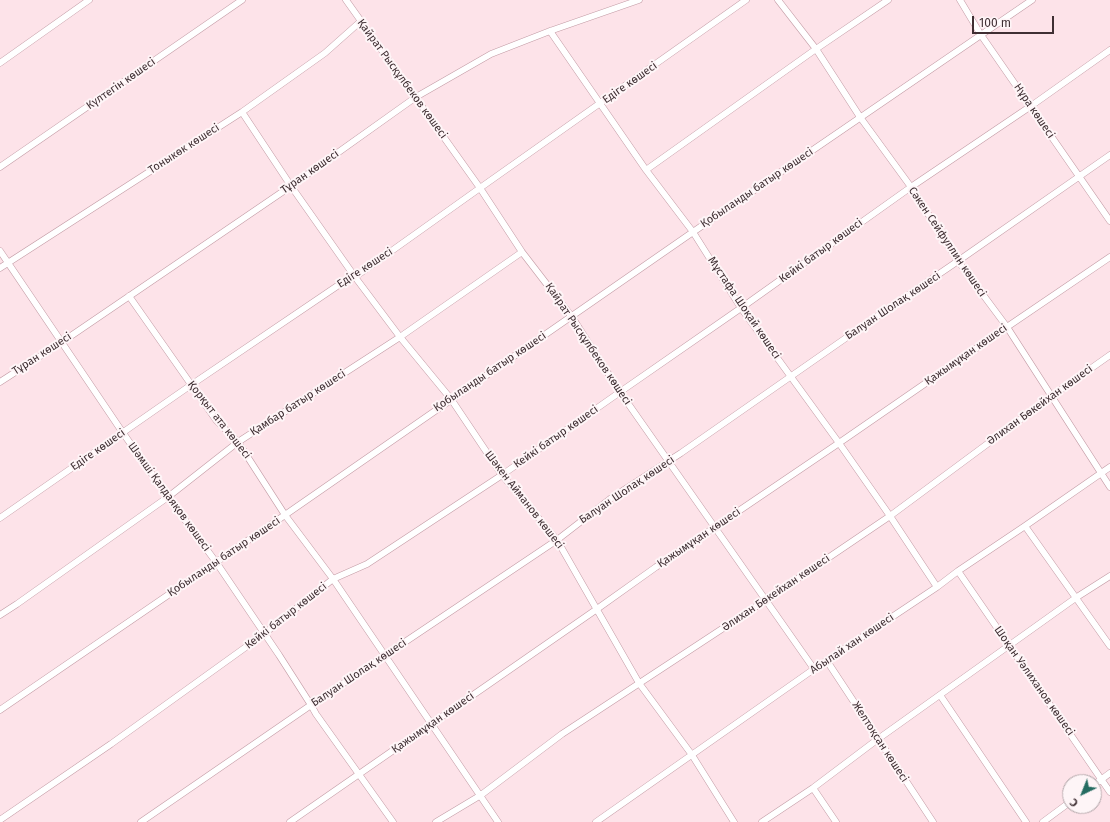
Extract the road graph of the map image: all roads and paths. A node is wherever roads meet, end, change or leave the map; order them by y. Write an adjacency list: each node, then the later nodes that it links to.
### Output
1 (90, 0): 15 (street)
2 (242, 0): 22 (street, Күлтегін көшесі)
3 (346, 0): 10 (street, Қайрат Рысқұлбеков көшесі)
4 (639, 0): 11 (street, Тұран көшесі)
5 (746, 0): 17 (street, Едіге көшесі)
6 (778, 0): 13 (street, Сәкен Сейфуллин көшесі)
7 (888, 0): 13 (street)
8 (960, 0): 12 (street, Нұра көшесі)
9 (1032, 0): 12 (street, Қобыланды батыр көшесі)
10 (361, 21): 16 (street, Қайрат Рысқұлбеков көшесі); 19 (street, Тоныкөк көшесі)
11 (550, 31): 16 (street, Тұран көшесі); 17 (street, Мұстафа Шоқай көшесі)
12 (981, 35): 18 (street, Нұра көшесі); 20 (street, Қобыланды батыр көшесі)
13 (816, 49): 20 (street, Сәкен Сейфуллин көшесі); 23 (street)
14 (1110, 50): 18 (street, Кейкі батыр көшесі)
15 (0, 62)
16 (416, 97): 25 (street, Тұран көшесі); 27 (street, Қайрат Рысқұлбеков көшесі)
17 (600, 104): 23 (street, Мұстафа Шоқай көшесі); 27 (street, Едіге көшесі)
18 (1031, 106): 24 (street, Нұра көшесі); 26 (street, Кейкі батыр көшесі)
19 (242, 112): 25 (street, Шәкен Айманов көшесі); 34 (street, Тоныкөк көшесі)
20 (860, 117): 26 (street, Сәкен Сейфуллин көшесі); 29 (street, Қобыланды батыр көшесі)
21 (1110, 155): 24 (street, Балуан Шолақ көшесі)
22 (0, 167)
23 (646, 170): 29 (street, Мұстафа Шоқай көшесі)
24 (1078, 176): 28 (street, Нұра көшесі); 33 (street, Балуан Шолақ көшесі)
25 (291, 186): 36 (street, Шәкен Айманов көшесі); 37 (street, Тұран көшесі)
26 (911, 187): 33 (street, Сәкен Сейфуллин көшесі); 38 (street, Кейкі батыр көшесі)
27 (480, 188): 31 (street, Қайрат Рысқұлбеков көшесі); 36 (street, Едіге көшесі)
28 (1110, 221)
29 (693, 232): 38 (street, Мұстафа Шоқай көшесі); 39 (street, Қобыланды батыр көшесі)
30 (0, 251): 34 (street, Шәмші Қалдаяқов көшесі)
31 (522, 252): 39 (street, Қайрат Рысқұлбеков көшесі); 41 (street, Қамбар батыр көшесі)
32 (1110, 257): 40 (street, Қажымұқан көшесі)
33 (958, 261): 40 (street, Сәкен Сейфуллин көшесі); 44 (street, Балуан Шолақ көшесі)
34 (8, 263): 35 (street, Тоныкөк көшесі); 42 (street, Шәмші Қалдаяқов көшесі)
35 (0, 268)
36 (355, 277): 41 (street, Шәкен Айманов көшесі); 46 (street, Едіге көшесі)
37 (129, 296): 42 (street, Тұран көшесі); 46 (street, Қорқыт ата көшесі)
38 (741, 308): 44 (street, Мұстафа Шоқай көшесі); 47 (street, Кейкі батыр көшесі)
39 (572, 317): 47 (street, Қайрат Рысқұлбеков көшесі); 49 (street, Қобыланды батыр көшесі)
40 (1007, 327): 48 (street, Сәкен Сейфуллин көшесі); 52 (street, Қажымұқан көшесі)
41 (400, 337): 49 (street, Шәкен Айманов көшесі); 51 (street, Қамбар батыр көшесі)
42 (62, 342): 45 (street, Тұран көшесі); 50 (street, Шәмші Қалдаяқов көшесі)
43 (1110, 355): 48 (street, Әлихан Бөкейхан көшесі)
44 (791, 376): 52 (street, Мұстафа Шоқай көшесі); 53 (street, Балуан Шолақ көшесі)
45 (0, 382)
46 (191, 385): 50 (street, Едіге көшесі); 51 (street, Қорқыт ата көшесі)
47 (620, 392): 53 (street, Қайрат Рысқұлбеков көшесі); 56 (street, Кейкі батыр көшесі)
48 (1052, 396): 55 (street, Сәкен Сейфуллин көшесі); 60 (street, Әлихан Бөкейхан көшесі)
49 (451, 399): 56 (street, Шәкен Айманов көшесі); 59 (street, Қобыланды батыр көшесі)
50 (123, 433): 58 (street, Шәмші Қалдаяқов көшесі); 61 (street, Едіге көшесі)
51 (238, 442): 58 (street, Қамбар батыр көшесі); 59 (street, Қорқыт ата көшесі)
52 (839, 443): 60 (street, Мұстафа Шоқай көшесі); 63 (street, Қажымұқан көшесі)
53 (669, 461): 63 (street, Қайрат Рысқұлбеков көшесі); 64 (street, Балуан Шолақ көшесі)
54 (1110, 466): 55 (street, Абылай хан көшесі)
55 (1101, 473): 57 (street, Сәкен Сейфуллин көшесі); 62 (street, Абылай хан көшесі)
56 (502, 475): 64 (street, Шәкен Айманов көшесі); 68 (street, Кейкі батыр көшесі)
57 (1110, 487)
58 (168, 497): 65 (street, Шәмші Қалдаяқов көшесі); 73 (street, Қамбар батыр көшесі)
59 (285, 515): 65 (street, Қобыланды батыр көшесі); 68 (street, Қорқыт ата көшесі)
60 (890, 516): 69 (street, Мұстафа Шоқай көшесі); 71 (street, Әлихан Бөкейхан көшесі)
61 (0, 518)
62 (1026, 526): 66 (street, Абылай хан көшесі); 70 (street)
63 (715, 527): 71 (street, Қайрат Рысқұлбеков көшесі); 72 (street, Қажымұқан көшесі)
64 (557, 540): 72 (street, Шәкен Айманов көшесі); 77 (street, Балуан Шолақ көшесі)
65 (216, 562): 74 (street, Шәмші Қалдаяқов көшесі); 83 (street, Қобыланды батыр көшесі)
66 (958, 571): 69 (street, Абылай хан көшесі); 75 (street, Шоқан Уәлиханов көшесі)
67 (1110, 576): 70 (street)
68 (333, 579): 74 (street, Кейкі батыр көшесі); 77 (street, Қорқыт ата көшесі)
69 (937, 586): 78 (street, Абылай хан көшесі)
70 (1076, 598): 75 (street); 76 (street)
71 (766, 600): 79 (street, Қайрат Рысқұлбеков көшесі); 80 (street, Әлихан Бөкейхан көшесі)
72 (597, 609): 80 (street, Шәкен Айманов көшесі); 84 (street, Қажымұқан көшесі)
73 (0, 615)
74 (264, 634): 82 (street, Шәмші Қалдаяқов көшесі); 95 (street, Кейкі батыр көшесі)
75 (1010, 646): 81 (street); 87 (street, Шоқан Уәлиханов көшесі)
76 (1110, 646)
77 (385, 655): 82 (street, Балуан Шолақ көшесі); 84 (street, Қорқыт ата көшесі)
78 (827, 661): 79 (street, Абылай хан көшесі); 85 (street, Желтоқсан көшесі)
79 (814, 669): 86 (street, Абылай хан көшесі)
80 (639, 683): 86 (street, Шәкен Айманов көшесі); 93 (street, Әлихан Бөкейхан көшесі)
81 (940, 695): 85 (street); 106 (street)
82 (311, 705): 89 (street, Шәмші Қалдаяқов көшесі); 96 (street, Балуан Шолақ көшесі)
83 (0, 710)
84 (432, 724): 89 (street, Қажымұқан көшесі); 93 (street, Қорқыт ата көшесі)
85 (878, 739): 91 (street); 105 (street, Желтоқсан көшесі)
86 (692, 755): 101 (street, Абылай хан көшесі); 102 (street, Шәкен Айманов көшесі)
87 (1099, 774)
88 (1110, 774): 90 (street)
89 (359, 775): 97 (street, Қажымұқан көшесі); 98 (street, Шәмші Қалдаяқов көшесі)
90 (1102, 779): 92 (street, Шоқан Уәлиханов көшесі)
91 (812, 788): 103 (street); 104 (street)
92 (1110, 792)
93 (481, 795): 99 (street, Әлихан Бөкейхан көшесі); 100 (street, Қорқыт ата көшесі)
94 (1062, 808): 107 (street)
95 (0, 820)
96 (141, 822)
97 (290, 822)
98 (393, 822)
99 (436, 822)
100 (498, 822)
101 (596, 822)
102 (734, 822)
103 (762, 822)
104 (836, 822)
105 (933, 822)
106 (1026, 822)
107 (1043, 822)

